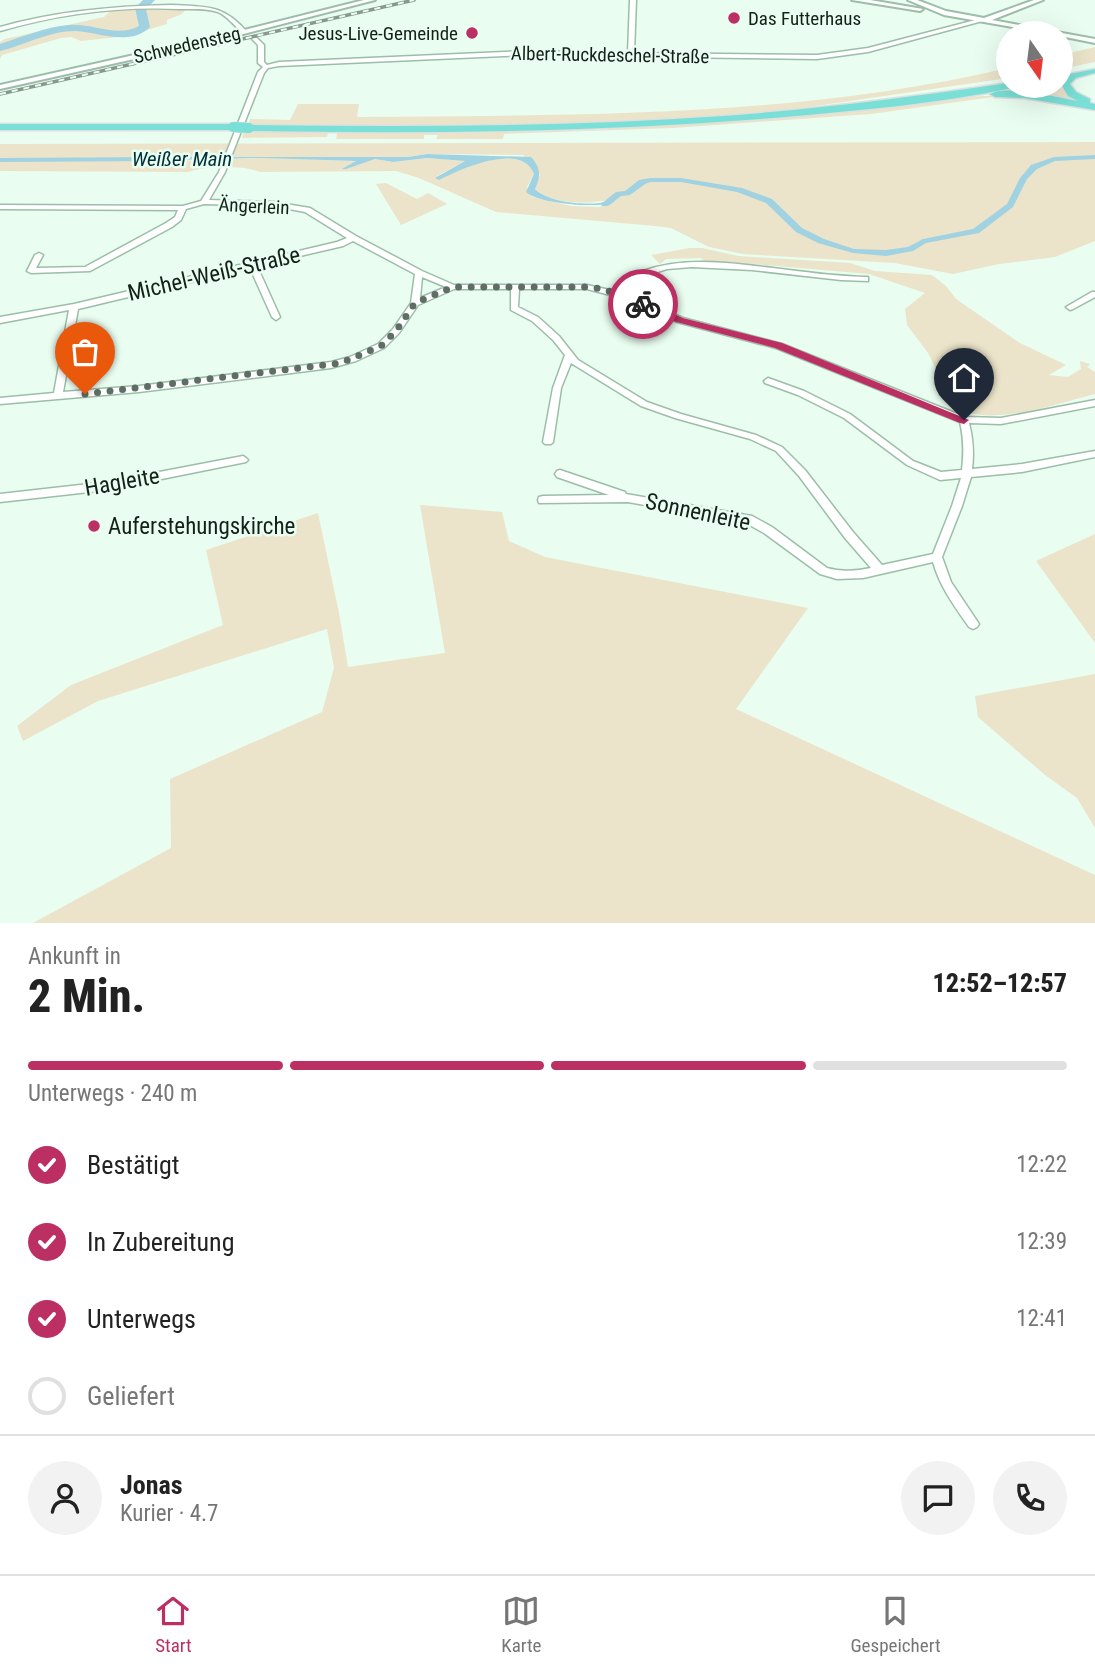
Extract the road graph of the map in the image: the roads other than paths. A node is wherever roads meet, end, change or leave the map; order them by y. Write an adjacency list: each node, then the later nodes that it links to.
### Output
1 (372, 0): 14 (street, Schwedensteg)
2 (633, 0): 18 (street)
3 (855, 0): 6 (street)
4 (1040, 0): 8 (street)
5 (131, 4): 13 (street); 14 (street)
6 (909, 4): 7 (street)
7 (944, 13): 9 (street); 12 (street)
8 (1005, 14): 9 (street); 10 (street)
9 (983, 20): 11 (street); 12 (street, Albert-Ruckdeschel-Straße)
10 (1009, 21)
11 (996, 22)
12 (950, 28): 18 (street, Albert-Ruckdeschel-Straße)
13 (0, 29)
14 (244, 32): 24 (street, Schwedensteg)
15 (1073, 37): 17 (street)
16 (255, 39): 19 (street)
17 (1095, 41)
18 (631, 54): 19 (street, Albert-Ruckdeschel-Straße)
19 (266, 67): 30 (street)
20 (1094, 68): 21 (highway); 22 (highway); 27 (highway)
21 (1073, 70)
22 (1073, 74)
23 (996, 82): 28 (highway)
24 (0, 87)
25 (996, 88): 26 (highway)
26 (947, 96): 27 (highway); 28 (highway)
27 (1095, 105)
28 (755, 117): 29 (highway, bridge)
29 (0, 127)
30 (204, 202): 32 (street, Ängerlein); 33 (street, Ängerlein)
31 (0, 207): 32 (street, Ängerlein)
32 (183, 208): 34 (street, Ängerlein)
33 (353, 238): 35 (street, Michel-Weiß-Straße); 36 (street, Ängerlein)
34 (39, 256)
35 (253, 265): 43 (street, Michel-Weiß-Straße); 45 (street)
36 (419, 273): 38 (street, Ängerlein); 42 (street)
37 (865, 279): 40 (street)
38 (453, 287): 39 (street); 42 (street)
39 (515, 287): 40 (street); 47 (street)
40 (621, 295): 52 (street)
41 (1095, 295): 44 (street)
42 (415, 303): 49 (street)
43 (74, 307): 46 (street, Michel-Weiß-Straße); 49 (street)
44 (1070, 307)
45 (275, 317)
46 (0, 320)
47 (569, 356): 53 (street); 62 (street)
48 (768, 381): 56 (street)
49 (58, 397): 50 (street)
50 (0, 401)
51 (1095, 403): 52 (street)
52 (964, 420): 56 (street)
53 (548, 442)
54 (1095, 454): 56 (street)
55 (243, 460): 58 (street, Hagleite)
56 (969, 472): 61 (street)
57 (560, 474): 59 (street)
58 (0, 498)
59 (628, 498): 60 (street, Sonnenleite); 62 (street, Sonnenleite)
60 (543, 500)
61 (937, 557): 62 (street, Sonnenleite); 63 (street)
62 (879, 569)
63 (973, 624)

